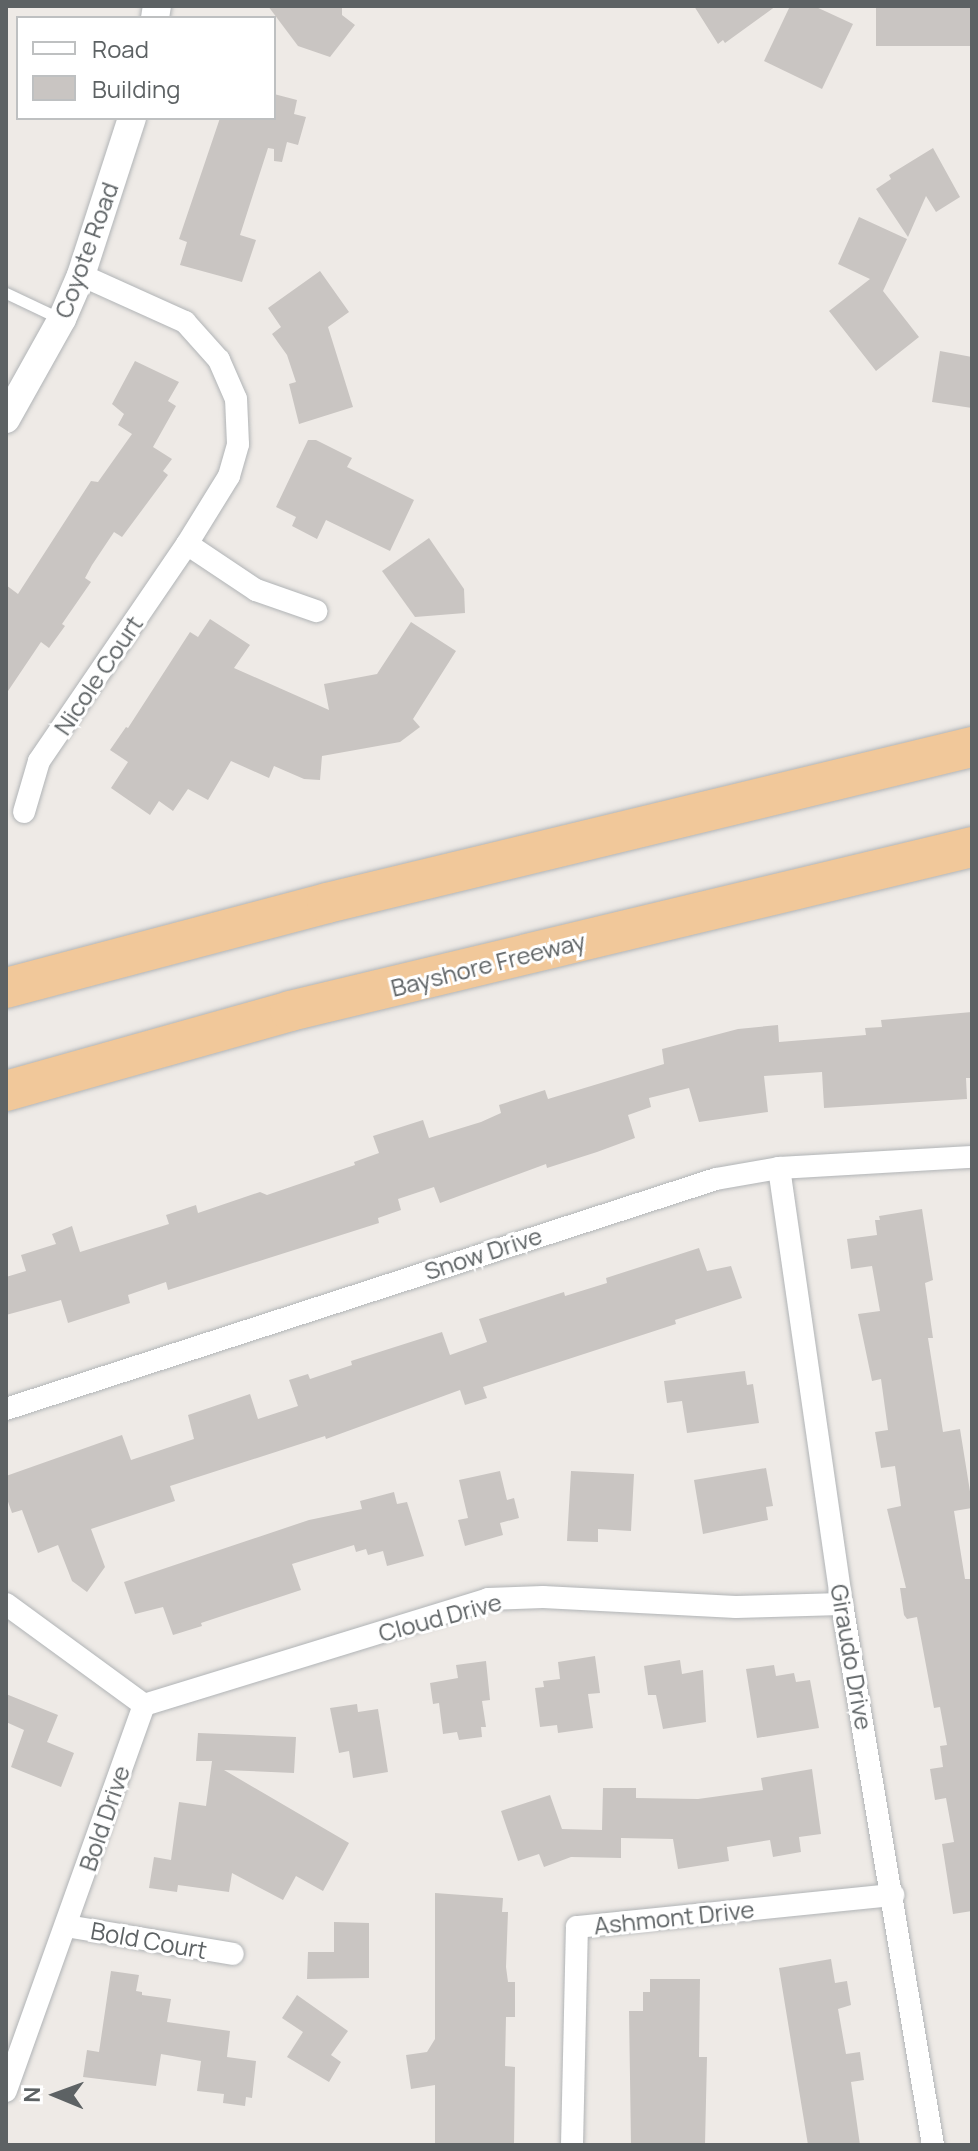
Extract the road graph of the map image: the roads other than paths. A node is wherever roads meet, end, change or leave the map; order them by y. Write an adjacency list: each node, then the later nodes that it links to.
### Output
1 (131, 120): 2 (street, Coyote Road)
2 (81, 275): 4 (street, Coyote Road); 6 (street, Nicole Court)
3 (6, 293): 4 (lane)
4 (62, 319): 5 (street, Coyote Road)
5 (6, 419)
6 (187, 544): 7 (street); 9 (street, Nicole Court)
7 (316, 611)
8 (972, 747): 11 (highway)
9 (24, 812)
10 (972, 847): 12 (highway, Bayshore Freeway)
11 (6, 988)
12 (6, 1091)
13 (972, 1157): 14 (street, Snow Drive)
14 (779, 1168): 15 (street, Snow Drive); 17 (street, Giraudo Drive)
15 (6, 1409)
16 (6, 1604): 18 (street)
17 (842, 1604): 18 (street, Cloud Drive); 19 (street, Giraudo Drive)
18 (144, 1705): 20 (street, Bold Drive)
19 (893, 1895): 23 (street, Ashmont Drive); 24 (street, Giraudo Drive)
20 (66, 1926): 21 (street, Bold Court); 22 (street, Bold Drive)
21 (233, 1954)
22 (6, 2091)
23 (572, 2145)
24 (933, 2145)

